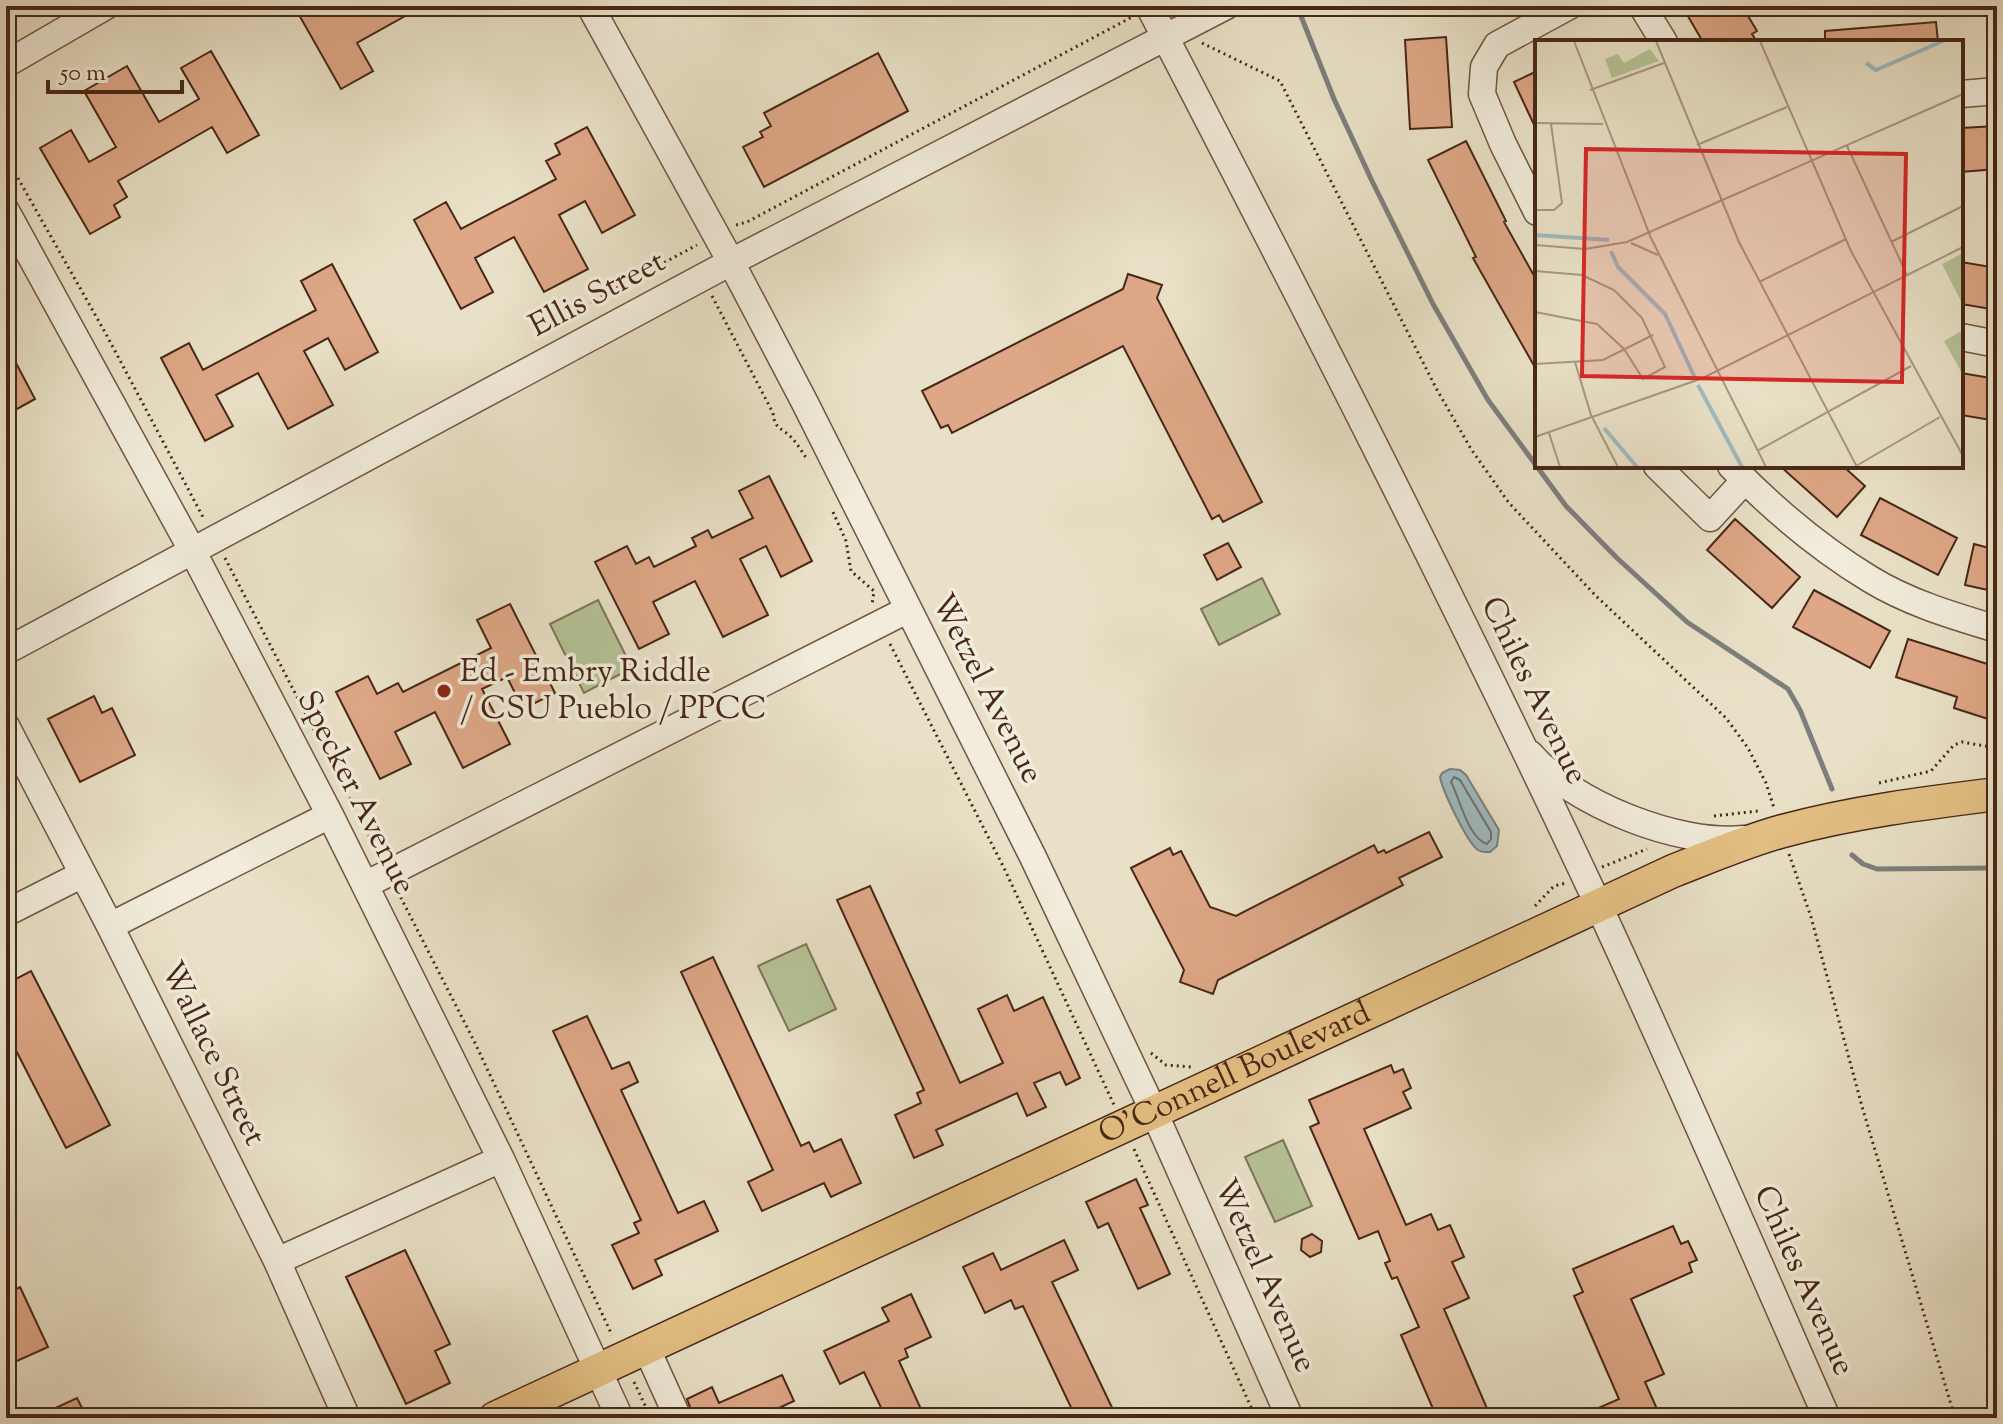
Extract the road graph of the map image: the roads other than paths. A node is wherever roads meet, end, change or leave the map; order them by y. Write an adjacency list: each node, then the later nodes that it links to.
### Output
1 (106, 6): 9 (street)
2 (590, 6): 14 (street, Wetzel Avenue)
3 (1226, 6): 7 (street, Ellis Street)
4 (1569, 6): 12 (street)
5 (1642, 6): 8 (street)
6 (1150, 7): 7 (street, Chiles Avenue)
7 (1165, 36): 14 (street, Ellis Street); 24 (street, Chiles Avenue)
8 (1663, 40)
9 (6, 64)
10 (1997, 91): 11 (street)
11 (1963, 94)
12 (1535, 208)
13 (6, 211): 19 (street, Specker Avenue)
14 (731, 262): 19 (street, Ellis Street); 20 (street, Wetzel Avenue)
15 (1963, 337): 16 (street)
16 (1997, 344)
17 (1659, 468): 18 (street)
18 (1738, 473): 21 (street)
19 (193, 552): 22 (street, Ellis Street); 26 (street, Specker Avenue)
20 (907, 610): 29 (street); 33 (street, Wetzel Avenue)
21 (1997, 629)
22 (6, 651)
23 (6, 726): 28 (street, Wallace Street)
24 (1520, 742): 27 (street); 30 (street, Chiles Avenue)
25 (1997, 794): 27 (main road, O'Connell Boulevard)
26 (330, 815): 29 (street, Specker Avenue); 32 (street)
27 (1777, 820): 30 (main road, O'Connell Boulevard)
28 (83, 874): 31 (street); 32 (street, Wallace Street)
29 (365, 885): 34 (street, Specker Avenue)
30 (1598, 905): 33 (main road, O'Connell Boulevard); 43 (street, Chiles Avenue)
31 (6, 913)
32 (110, 926): 35 (street, Wallace Street)
33 (1154, 1112): 36 (main road, O'Connell Boulevard); 42 (street, Wetzel Avenue)
34 (501, 1159): 35 (street); 37 (street, Specker Avenue)
35 (277, 1261): 38 (street, Wallace Street)
36 (646, 1347): 37 (main road, O'Connell Boulevard); 41 (street)
37 (597, 1370): 39 (main road, O'Connell Boulevard); 40 (street, Specker Avenue)
38 (347, 1418)
39 (495, 1418)
40 (620, 1418)
41 (678, 1418)
42 (1290, 1418)
43 (1827, 1418)

